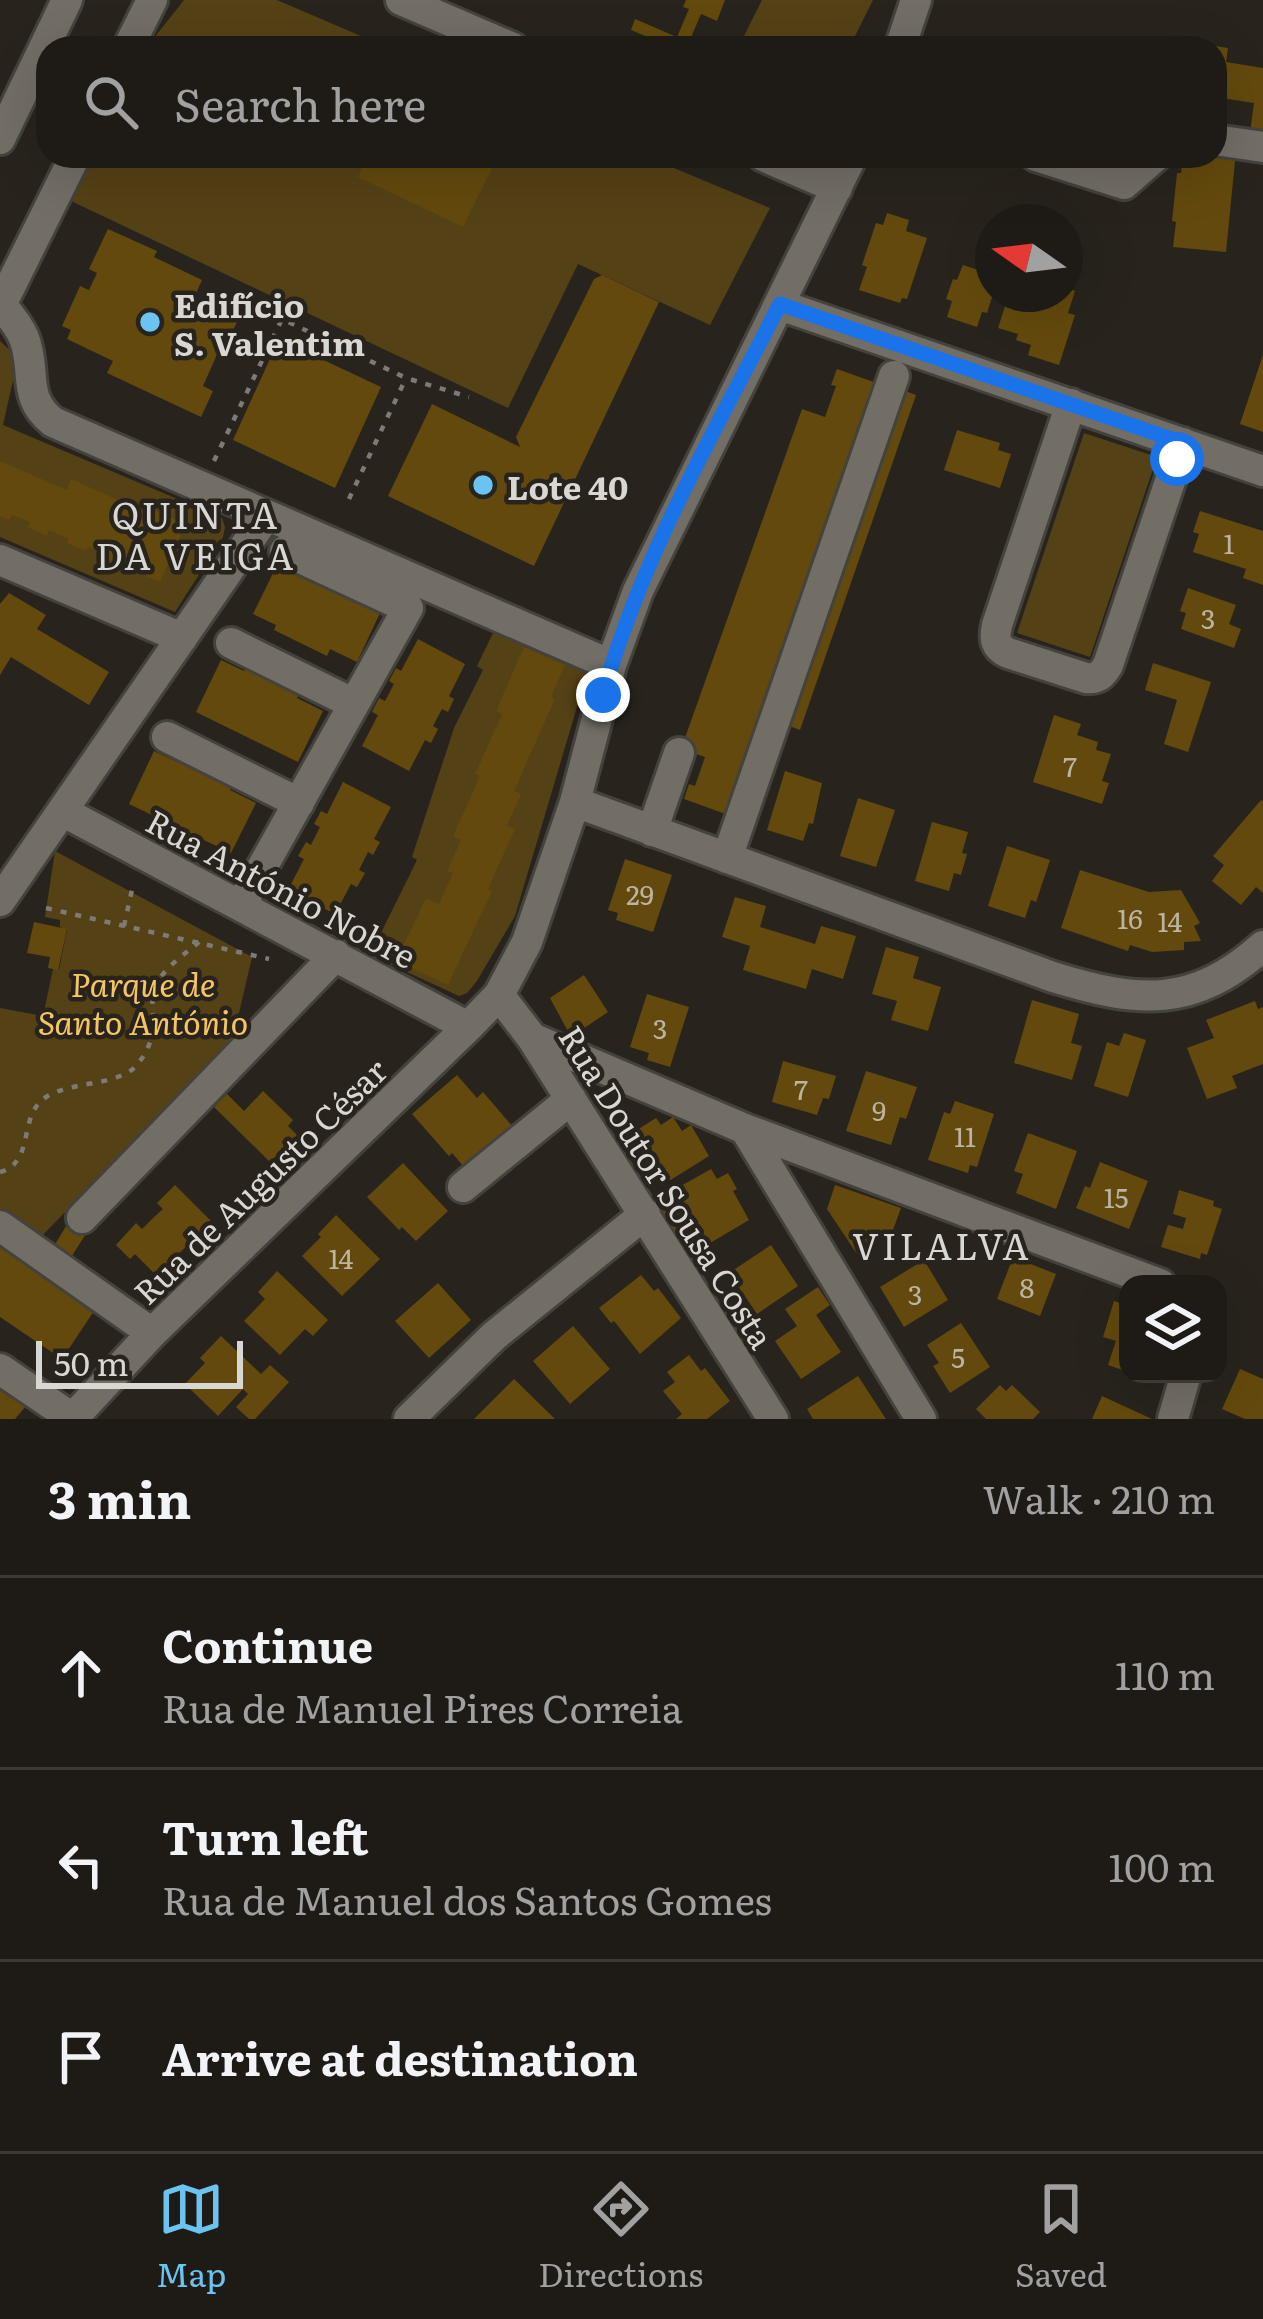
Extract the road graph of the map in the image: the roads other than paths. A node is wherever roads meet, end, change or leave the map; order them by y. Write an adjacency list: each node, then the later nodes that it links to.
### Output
1 (67, 0): 5 (street)
2 (152, 0): 6 (street)
3 (401, 0): 7 (street)
4 (916, 0): 8 (street)
5 (50, 36)
6 (134, 36)
7 (484, 36)
8 (904, 36)
9 (36, 64): 10 (street)
10 (0, 139)
11 (1227, 142): 12 (street)
12 (1263, 147)
13 (69, 168): 20 (street)
14 (791, 168): 18 (street)
15 (846, 168): 18 (street, Rua de Augusto César)
16 (1074, 168): 17 (street)
17 (1142, 168)
18 (837, 188): 19 (street, Rua de Augusto César)
19 (780, 304): 22 (street); 30 (street, Rua de Augusto César)
20 (0, 306): 25 (street)
21 (894, 376): 38 (street)
22 (1071, 404): 23 (street); 23 (street)
23 (1183, 443): 24 (street)
24 (1263, 471)
25 (266, 516): 28 (street); 30 (street)
26 (285, 551): 31 (street)
27 (0, 560): 28 (street)
28 (182, 638): 36 (street)
29 (230, 643): 31 (street)
30 (611, 665): 34 (street, Rua de Augusto César)
31 (354, 704): 35 (street)
32 (166, 736): 35 (street)
33 (679, 753): 37 (street)
34 (575, 802): 37 (street); 43 (street, Rua de Augusto César)
35 (298, 803): 40 (street)
36 (62, 811): 39 (street); 40 (street, Rua António Nobre)
37 (652, 831): 38 (street)
38 (727, 858): 41 (street)
39 (0, 901)
40 (241, 905): 42 (street, Rua António Nobre)
41 (1263, 946)
42 (336, 955): 44 (street, Rua António Nobre); 50 (street)
43 (499, 994): 44 (street, Rua de Augusto César); 45 (street, Rua Doutor Sousa Costa)
44 (468, 1027): 53 (street, Rua de Augusto César)
45 (532, 1038): 46 (street, Rua Doutor Sousa Costa); 47 (street)
46 (572, 1099): 48 (street); 49 (street, Rua Doutor Sousa Costa)
47 (745, 1129): 52 (street); 59 (street)
48 (464, 1186)
49 (645, 1214): 56 (street, Rua Doutor Sousa Costa); 58 (street)
50 (82, 1218)
51 (0, 1226): 53 (street)
52 (1136, 1275)
53 (152, 1333): 57 (street, Rua de Augusto César)
54 (0, 1369): 57 (street)
55 (1183, 1383): 60 (street)
56 (767, 1416)
57 (72, 1419)
58 (410, 1419)
59 (921, 1419)
60 (1173, 1419)

